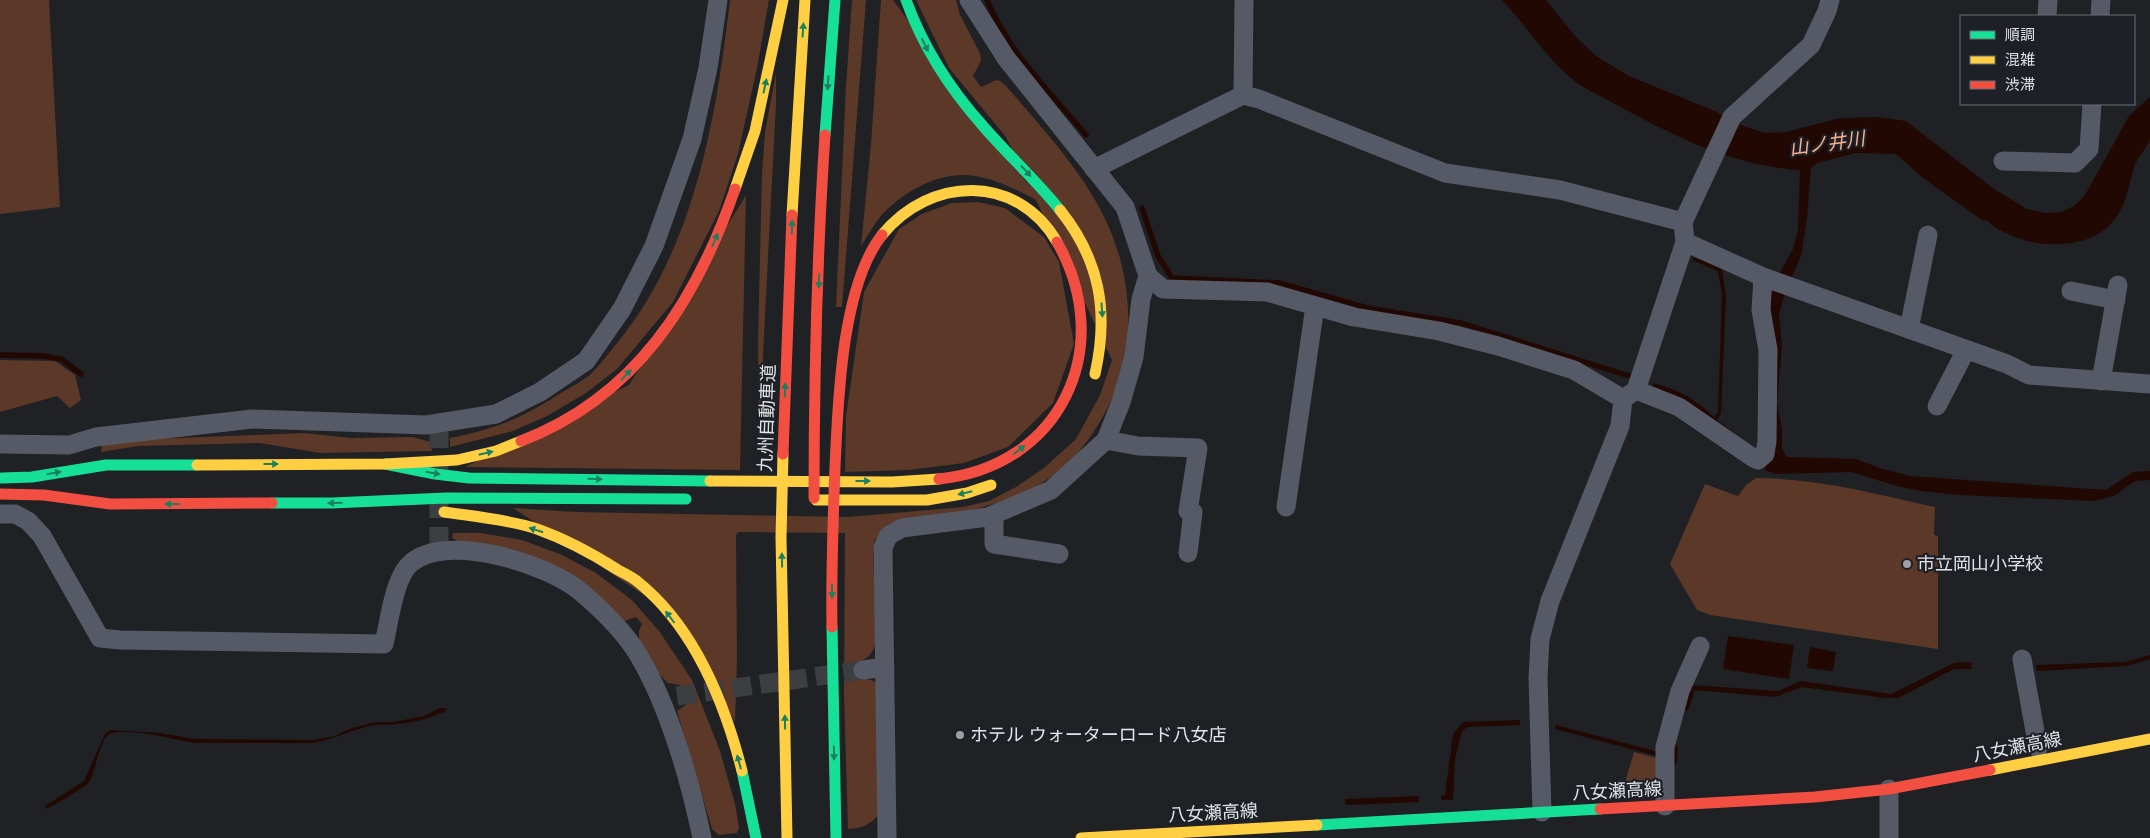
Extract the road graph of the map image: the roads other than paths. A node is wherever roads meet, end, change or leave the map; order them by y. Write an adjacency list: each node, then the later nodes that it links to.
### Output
1 (718, 0): 32 (street)
2 (783, 0): 33 (main road, one-way to 2)
3 (805, 0): 59 (main road, 九州自動車道, one-way to 3)
4 (835, 0): 42 (main road, one-way to 42)
5 (906, 0): 28 (main road, one-way to 28)
6 (969, 0): 16 (street)
7 (1244, 0): 13 (street)
8 (1830, 0): 17 (street)
9 (2048, 0): 11 (street)
10 (2101, 0): 12 (street)
11 (2047, 15)
12 (2100, 15)
13 (1243, 95): 16 (street); 17 (street)
14 (2092, 105): 15 (street)
15 (2003, 161)
16 (1094, 168): 20 (street)
17 (1683, 222): 19 (street)
18 (1928, 235): 24 (street)
19 (1685, 242): 21 (street); 29 (street)
20 (1148, 276): 23 (street); 31 (street)
21 (1775, 281): 24 (street); 29 (street)
22 (2071, 291): 26 (street)
23 (1315, 306): 29 (street); 40 (street)
24 (1909, 330): 25 (street)
25 (1966, 350): 26 (street); 30 (street)
26 (2101, 380): 27 (street)
27 (2150, 384)
28 (1091, 389)
29 (1629, 395): 54 (street)
30 (1937, 406)
31 (1106, 440): 43 (street); 44 (street)
32 (0, 444)
33 (385, 464): 34 (main road, one-way to 33); 56 (main road, one-way to 56)
34 (2, 478)
35 (1000, 482): 38 (main road, one-way to 38)
36 (0, 494): 39 (main road, one-way to 36)
37 (700, 499): 39 (main road)
38 (768, 500)
39 (384, 501): 58 (main road, one-way to 39)
40 (1286, 506)
41 (0, 514): 57 (street)
42 (814, 514)
43 (994, 515): 45 (street); 48 (street)
44 (1188, 553)
45 (1058, 554)
46 (1700, 646): 53 (street)
47 (2022, 659): 51 (street)
48 (885, 667): 49 (street); 60 (street)
49 (863, 670)
50 (2150, 739): 52 (main road, 八女瀬高線)
51 (2038, 748)
52 (1889, 789): 53 (main road, 八女瀬高線); 63 (street)
53 (1665, 806): 54 (main road, 八女瀬高線)
54 (1542, 812): 55 (main road, 八女瀬高線)
55 (1348, 822): 61 (main road, 八女瀬高線); 62 (street)
56 (836, 832)
57 (702, 838)
58 (756, 838)
59 (788, 838)
60 (887, 838)
61 (1081, 838)
62 (1338, 838)
63 (1890, 838)

